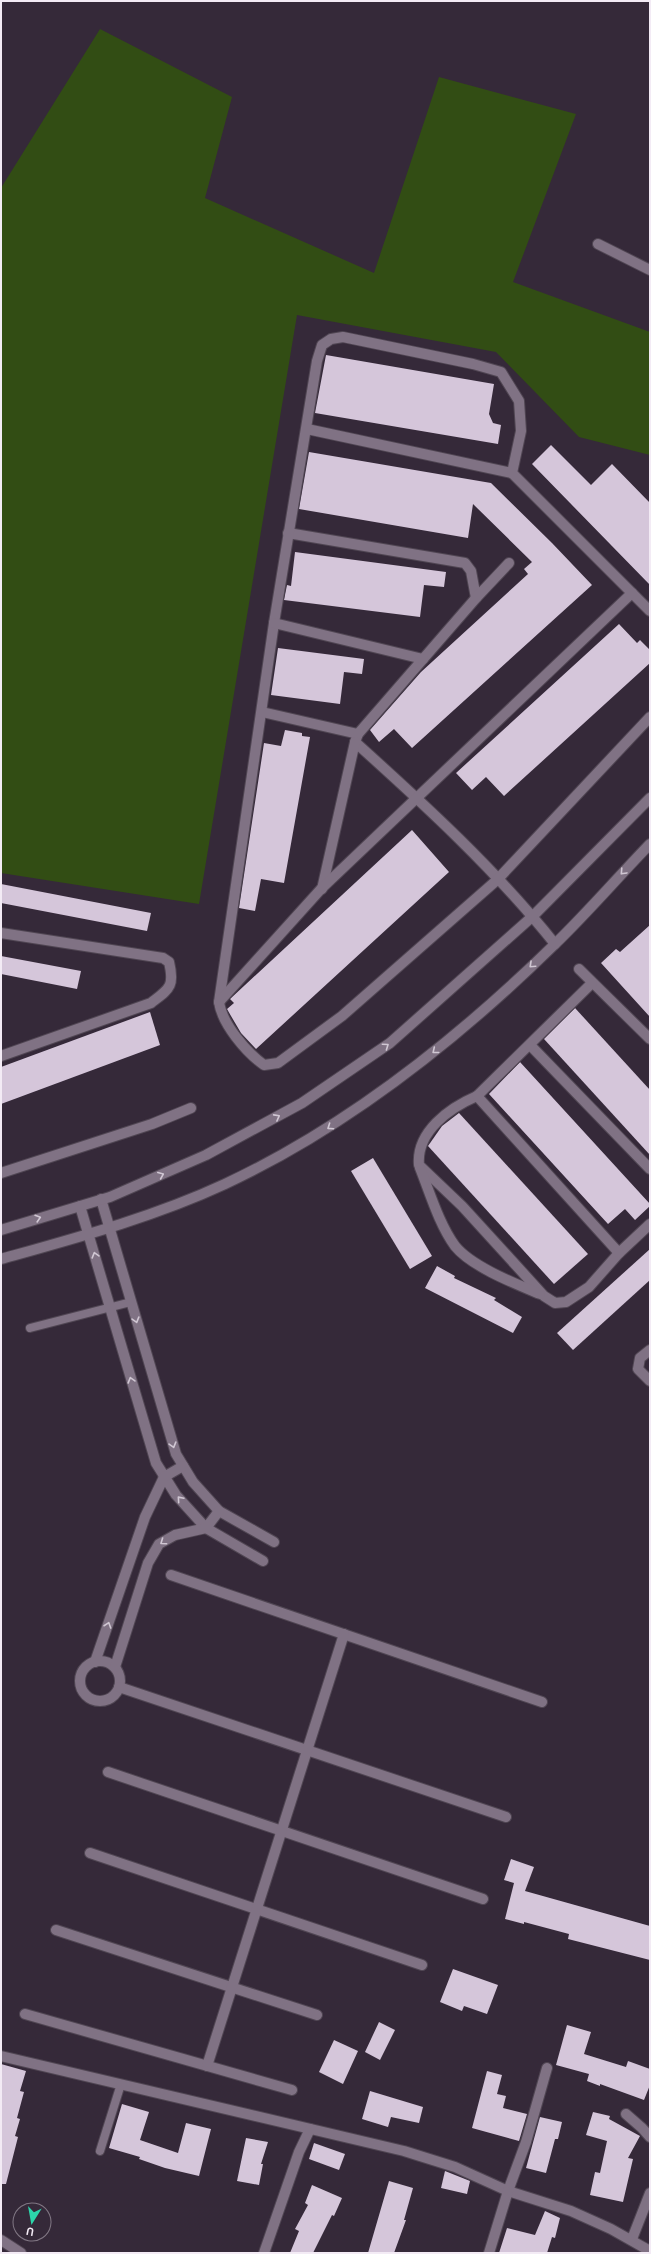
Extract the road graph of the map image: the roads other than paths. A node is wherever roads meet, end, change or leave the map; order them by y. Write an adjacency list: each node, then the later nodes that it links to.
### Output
1 (598, 244): 2 (street)
2 (650, 270)
3 (307, 429): 4 (street); 4 (street); 5 (street)
4 (512, 474): 7 (street)
5 (288, 533): 8 (street); 10 (street)
6 (509, 563): 8 (street)
7 (632, 593): 9 (street); 15 (street)
8 (476, 598): 11 (street)
9 (650, 611)
10 (274, 624): 11 (street); 12 (street)
11 (423, 659): 14 (street)
12 (262, 712): 14 (street); 25 (street)
13 (650, 717): 18 (street)
14 (356, 738): 15 (street); 19 (street)
15 (416, 797): 18 (street); 19 (street)
16 (650, 798): 20 (street)
17 (650, 844): 22 (street, one-way to 22)
18 (497, 880): 20 (street); 25 (street)
19 (321, 889): 25 (street)
20 (533, 916): 22 (street); 36 (street, one-way to 20)
21 (1, 933): 29 (street)
22 (555, 944): 39 (street, one-way to 39)
23 (579, 969): 24 (street)
24 (592, 983): 26 (street); 27 (street)
25 (219, 1002)
26 (650, 1039)
27 (530, 1045): 31 (street); 34 (street)
28 (1, 1049): 29 (street)
29 (13, 1052): 30 (street)
30 (1, 1056)
31 (477, 1096): 33 (street); 42 (street)
32 (191, 1108): 35 (street)
33 (419, 1165): 44 (street); 44 (street)
34 (650, 1169)
35 (1, 1174)
36 (102, 1199): 37 (street); 39 (street)
37 (80, 1206): 40 (street, one-way to 37); 41 (street)
38 (650, 1224): 42 (street)
39 (110, 1229): 41 (street); 45 (street)
40 (1, 1230)
41 (89, 1235): 43 (street); 46 (street, one-way to 41)
42 (619, 1253): 44 (street)
43 (1, 1259)
44 (544, 1296)
45 (131, 1302): 46 (lane); 50 (street, one-way to 50)
46 (110, 1307): 47 (lane); 51 (street, one-way to 46)
47 (30, 1328)
48 (650, 1350): 49 (street)
49 (650, 1381)
50 (183, 1466): 51 (street); 52 (street)
51 (164, 1477): 53 (street, one-way to 51); 58 (street, one-way to 51)
52 (219, 1511): 53 (street); 54 (street)
53 (206, 1528): 55 (street); 59 (street, one-way to 59)
54 (274, 1542)
55 (263, 1561)
56 (171, 1575): 57 (street)
57 (344, 1634): 61 (street); 62 (street)
58 (95, 1662): 59 (street); 60 (street)
59 (115, 1667): 60 (street)
60 (119, 1687): 62 (street)
61 (542, 1702)
62 (307, 1750): 64 (street); 65 (street)
63 (108, 1772): 65 (street)
64 (506, 1817)
65 (281, 1831): 67 (street); 68 (street)
66 (90, 1853): 68 (street)
67 (483, 1899)
68 (256, 1909): 70 (street); 71 (street)
69 (56, 1930): 71 (street)
70 (422, 1965)
71 (232, 1987): 73 (street); 75 (street)
72 (25, 2014): 75 (street)
73 (317, 2014)
74 (1, 2056): 77 (street)
75 (207, 2066): 78 (street)
76 (547, 2068): 83 (street)
77 (121, 2084): 80 (street); 82 (lane)
78 (292, 2090)
79 (626, 2114): 81 (street)
80 (310, 2129): 83 (street); 89 (street)
81 (650, 2137)
82 (100, 2151)
83 (508, 2190): 85 (street); 90 (street)
84 (650, 2193): 85 (street)
85 (632, 2239): 87 (street)
86 (1, 2240): 88 (street)
87 (650, 2251)
88 (20, 2253)
89 (264, 2253)
90 (489, 2253)

